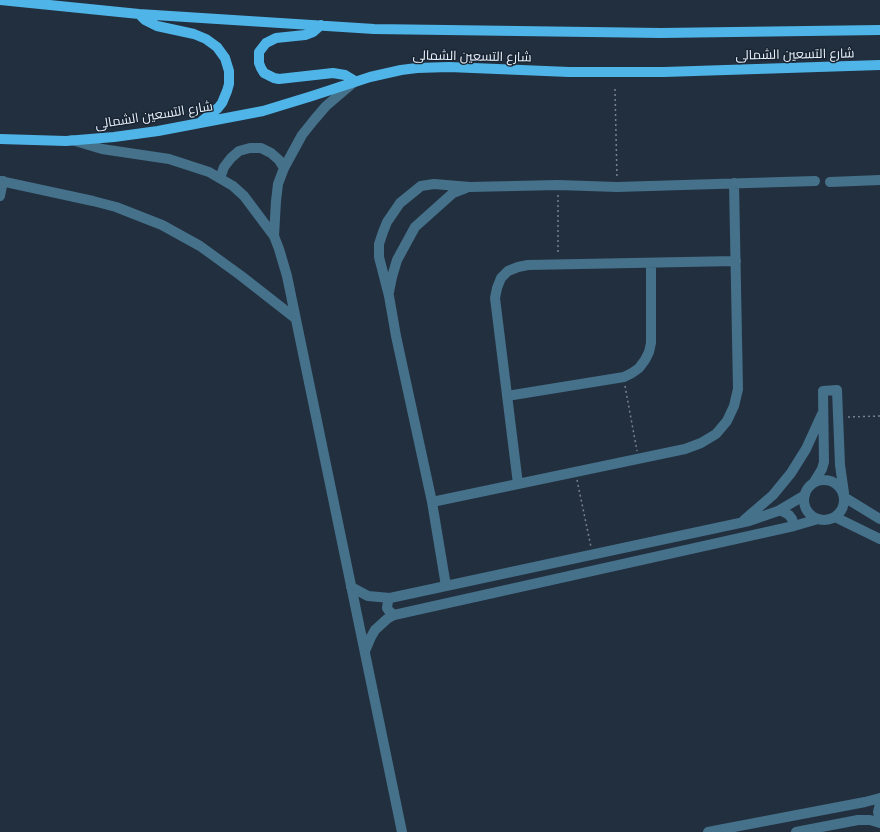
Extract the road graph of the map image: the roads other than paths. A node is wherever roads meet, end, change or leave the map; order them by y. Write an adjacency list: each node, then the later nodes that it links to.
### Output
1 (0, 0): 2 (main road, شارع التسعين الشمالى)
2 (139, 14): 3 (main road, شارع التسعين الشمالى); 7 (main road)
3 (321, 26): 4 (main road, شارع التسعين الشمالى); 6 (main road)
4 (880, 30)
5 (880, 66): 6 (main road, شارع التسعين الشمالى)
6 (355, 81): 7 (main road, شارع التسعين الشمالى); 10 (street)
7 (198, 123): 9 (main road, شارع التسعين الشمالى)
8 (0, 139): 9 (main road, شارع التسعين الشمالى)
9 (72, 140): 11 (street)
10 (284, 168): 11 (street); 19 (street)
11 (220, 178): 19 (street)
12 (880, 180): 15 (street)
13 (1, 181): 18 (street); 23 (street)
14 (815, 181): 16 (street)
15 (830, 182)
16 (734, 183): 17 (street); 20 (street)
17 (470, 187): 22 (street); 22 (street)
18 (0, 196)
19 (274, 236): 23 (street)
20 (736, 261): 21 (street); 29 (street)
21 (651, 263): 24 (street); 24 (street)
22 (389, 296): 32 (street)
23 (295, 318): 43 (street)
24 (507, 396): 29 (street)
25 (823, 410): 26 (street); 27 (street); 37 (street)
26 (824, 462): 27 (street); 28 (street)
27 (840, 465): 31 (street)
28 (814, 482): 30 (street); 31 (street)
29 (518, 484): 32 (street)
30 (805, 495): 33 (street); 35 (street)
31 (844, 495): 34 (street); 36 (street)
32 (432, 502): 42 (street)
33 (778, 511): 37 (street); 38 (street)
34 (835, 517): 35 (street); 39 (street)
35 (818, 519): 38 (street)
36 (880, 519)
37 (741, 523): 40 (street)
38 (794, 526): 41 (street)
39 (880, 539)
40 (581, 557): 41 (street); 42 (street)
41 (584, 573): 45 (street)
42 (446, 586): 44 (street)
43 (351, 587): 44 (street); 46 (street)
44 (390, 598): 45 (street)
45 (394, 615): 46 (street)
46 (365, 652): 50 (street)
47 (880, 798): 51 (street)
48 (880, 804): 49 (street)
49 (880, 822): 52 (street)
50 (402, 832)
51 (708, 832)
52 (796, 832)

